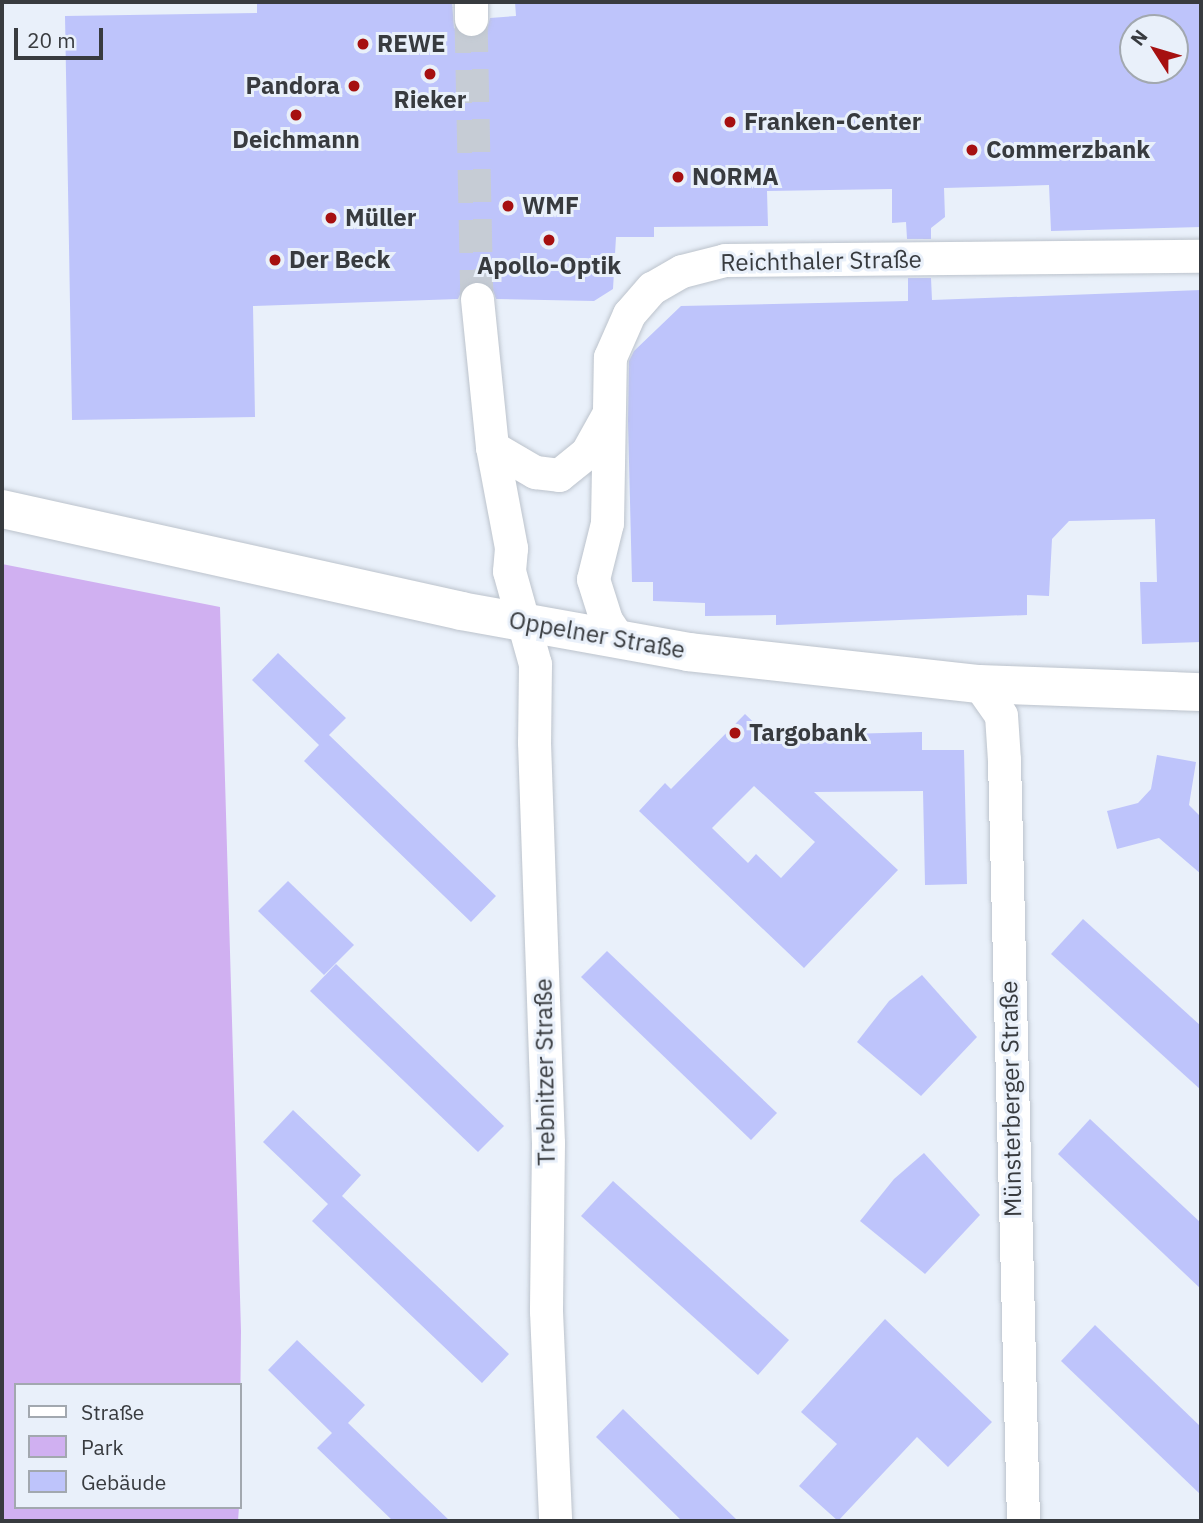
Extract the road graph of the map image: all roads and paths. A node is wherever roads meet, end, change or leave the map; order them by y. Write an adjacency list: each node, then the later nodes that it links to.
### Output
1 (1201, 256): 3 (street, Reichthaler Straße)
2 (477, 299): 4 (street, Trebnitzer Straße)
3 (608, 414): 4 (street); 7 (street, Reichthaler Straße)
4 (492, 447): 6 (street, Trebnitzer Straße)
5 (4, 507): 6 (street, Oppelner Straße)
6 (524, 624): 7 (street, Oppelner Straße); 10 (street, Trebnitzer Straße)
7 (620, 641): 8 (street, Oppelner Straße)
8 (979, 684): 9 (street, Oppelner Straße); 11 (street, Münsterberger Straße)
9 (1201, 692)
10 (555, 1521)
11 (1023, 1521)

